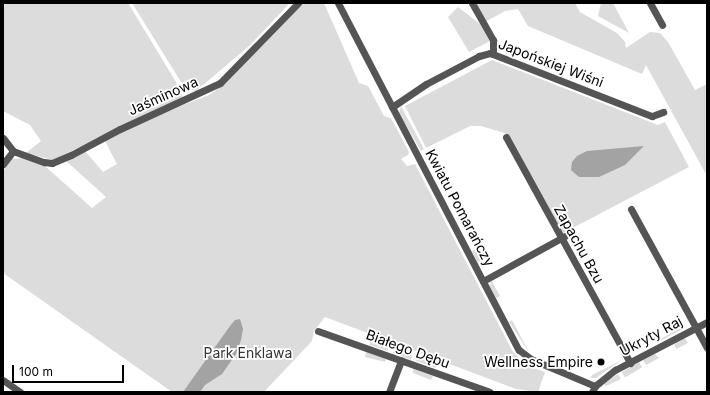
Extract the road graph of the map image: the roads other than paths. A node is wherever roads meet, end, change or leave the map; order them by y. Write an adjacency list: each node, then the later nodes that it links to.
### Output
1 (298, 3): 11 (street, Jaśminowa)
2 (338, 3): 7 (street, Kwiatu Pomarańczy)
3 (472, 3): 6 (street)
4 (650, 3): 5 (street)
5 (662, 26)
6 (493, 54): 7 (street, Japońskiej Wiśni); 8 (street, Japońskiej Wiśni)
7 (392, 107): 15 (street, Kwiatu Pomarańczy)
8 (663, 112)
9 (506, 137): 14 (street, Zapachu Bzu)
10 (3, 138): 11 (street)
11 (13, 150): 12 (street)
12 (3, 164)
13 (631, 209): 17 (street)
14 (563, 237): 15 (street); 21 (street, Zapachu Bzu)
15 (483, 281): 23 (street, Kwiatu Pomarańczy)
16 (707, 322): 17 (street, Ukryty Raj)
17 (696, 327): 19 (street); 21 (street, Ukryty Raj)
18 (318, 330): 20 (street, Białego Dębu)
19 (707, 348)
20 (401, 360): 25 (street); 26 (street, Białego Dębu)
21 (630, 362): 23 (street, Ukryty Raj)
22 (3, 380): 24 (street)
23 (594, 389)
24 (20, 392)
25 (389, 392)
26 (490, 392)

